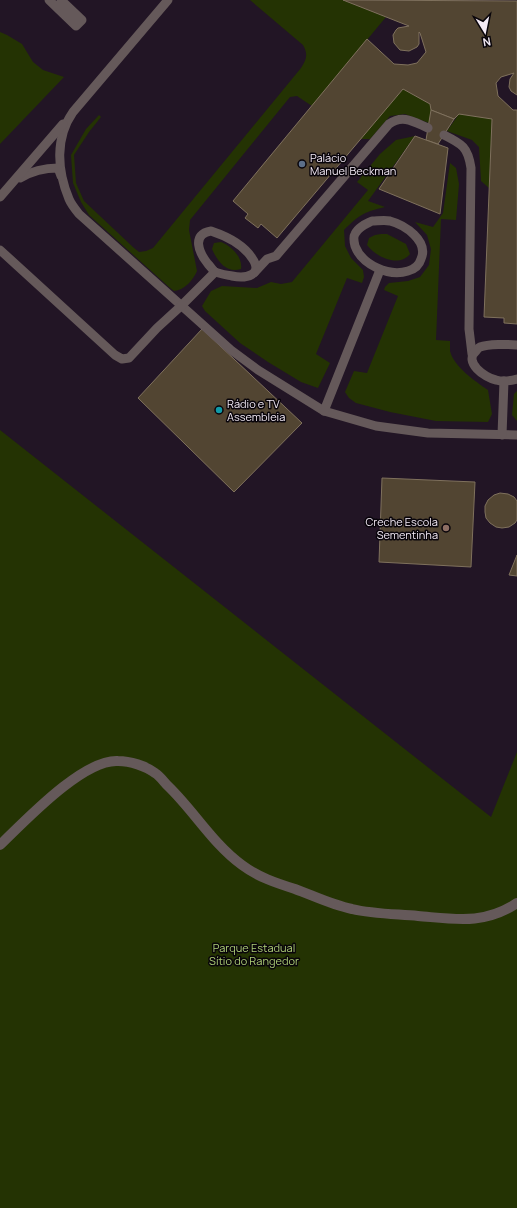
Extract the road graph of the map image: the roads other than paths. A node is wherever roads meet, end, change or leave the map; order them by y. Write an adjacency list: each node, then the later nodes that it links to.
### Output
1 (49, 0): 2 (lane)
2 (61, 0)
3 (168, 0): 4 (lane)
4 (73, 112): 7 (lane); 8 (lane)
5 (428, 128): 13 (lane)
6 (444, 135): 16 (lane)
7 (63, 179): 8 (lane); 14 (lane)
8 (13, 182): 9 (lane)
9 (0, 197)
10 (0, 250): 14 (lane)
11 (380, 270): 11 (lane); 19 (lane)
12 (215, 272): 13 (lane); 13 (lane); 14 (lane)
13 (254, 273)
14 (181, 306): 19 (lane)
15 (517, 345): 16 (lane)
16 (472, 354): 18 (lane)
17 (517, 379): 18 (lane)
18 (504, 381): 20 (lane)
19 (324, 411): 20 (lane)
20 (502, 435): 21 (lane)
21 (517, 435)
22 (0, 845): 23 (street)
23 (517, 903)

